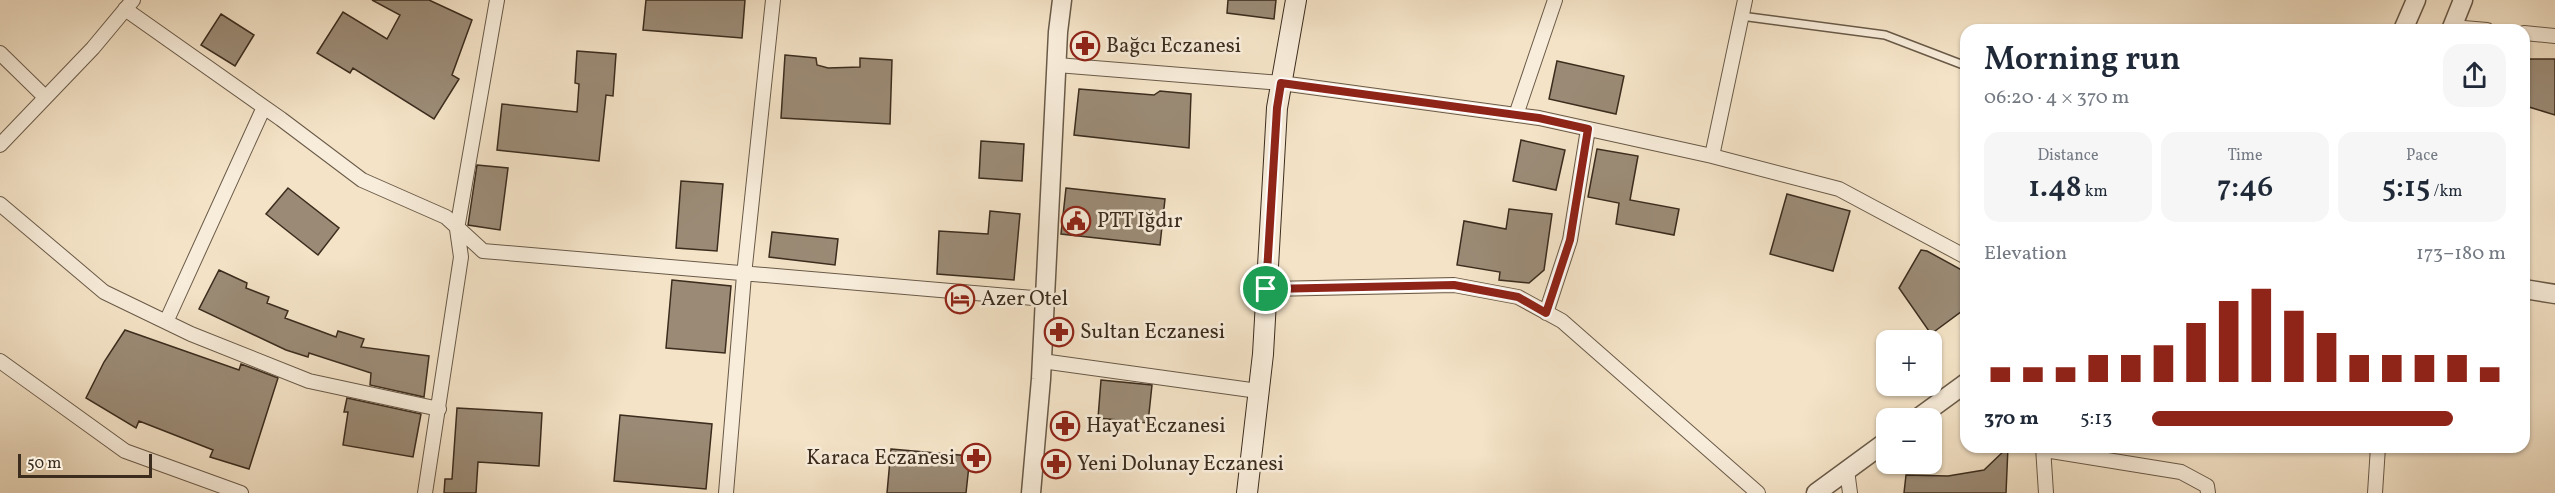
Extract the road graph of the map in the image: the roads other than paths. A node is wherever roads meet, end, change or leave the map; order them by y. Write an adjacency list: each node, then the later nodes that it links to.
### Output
1 (497, 0): 26 (street)
2 (773, 0): 28 (street)
3 (1062, 0): 17 (street)
4 (1296, 0): 18 (main road)
5 (1555, 0): 21 (street)
6 (1745, 0): 10 (street)
7 (2416, 0): 11 (street)
8 (2463, 0): 12 (street)
9 (129, 4): 19 (street); 20 (street)
10 (1741, 16): 16 (lane); 24 (street)
11 (2406, 24)
12 (2454, 24)
13 (2530, 34): 14 (street)
14 (2555, 36)
15 (0, 53): 19 (street)
16 (1960, 64)
17 (1057, 65): 18 (street); 32 (street)
18 (1281, 83): 21 (street); 29 (main road)
19 (45, 97): 23 (street)
20 (264, 107): 26 (street); 34 (street)
21 (1516, 115): 22 (street)
22 (1588, 129): 24 (street); 33 (street)
23 (0, 145)
24 (1712, 156): 27 (street)
25 (0, 204): 34 (street)
26 (457, 229): 28 (street); 40 (street)
27 (1960, 253)
28 (744, 274): 32 (street); 48 (street)
29 (1266, 289): 33 (street); 38 (main road)
30 (2530, 290): 31 (street)
31 (2555, 294)
32 (1045, 299): 36 (street)
33 (1546, 313): 51 (street)
34 (166, 322): 40 (street)
35 (0, 361): 46 (street)
36 (1042, 361): 38 (street); 49 (street)
37 (1960, 387): 39 (street)
38 (1258, 391): 50 (main road)
39 (1932, 408)
40 (439, 409): 47 (street)
41 (1876, 449): 45 (street)
42 (2044, 453): 54 (street)
43 (2068, 453): 55 (street)
44 (2378, 453): 56 (street)
45 (1847, 470): 52 (street); 53 (street)
46 (241, 493)
47 (425, 493)
48 (726, 493)
49 (1031, 493)
50 (1247, 493)
51 (1758, 493)
52 (1816, 493)
53 (1850, 493)
54 (2046, 493)
55 (2208, 493)
56 (2375, 493)

